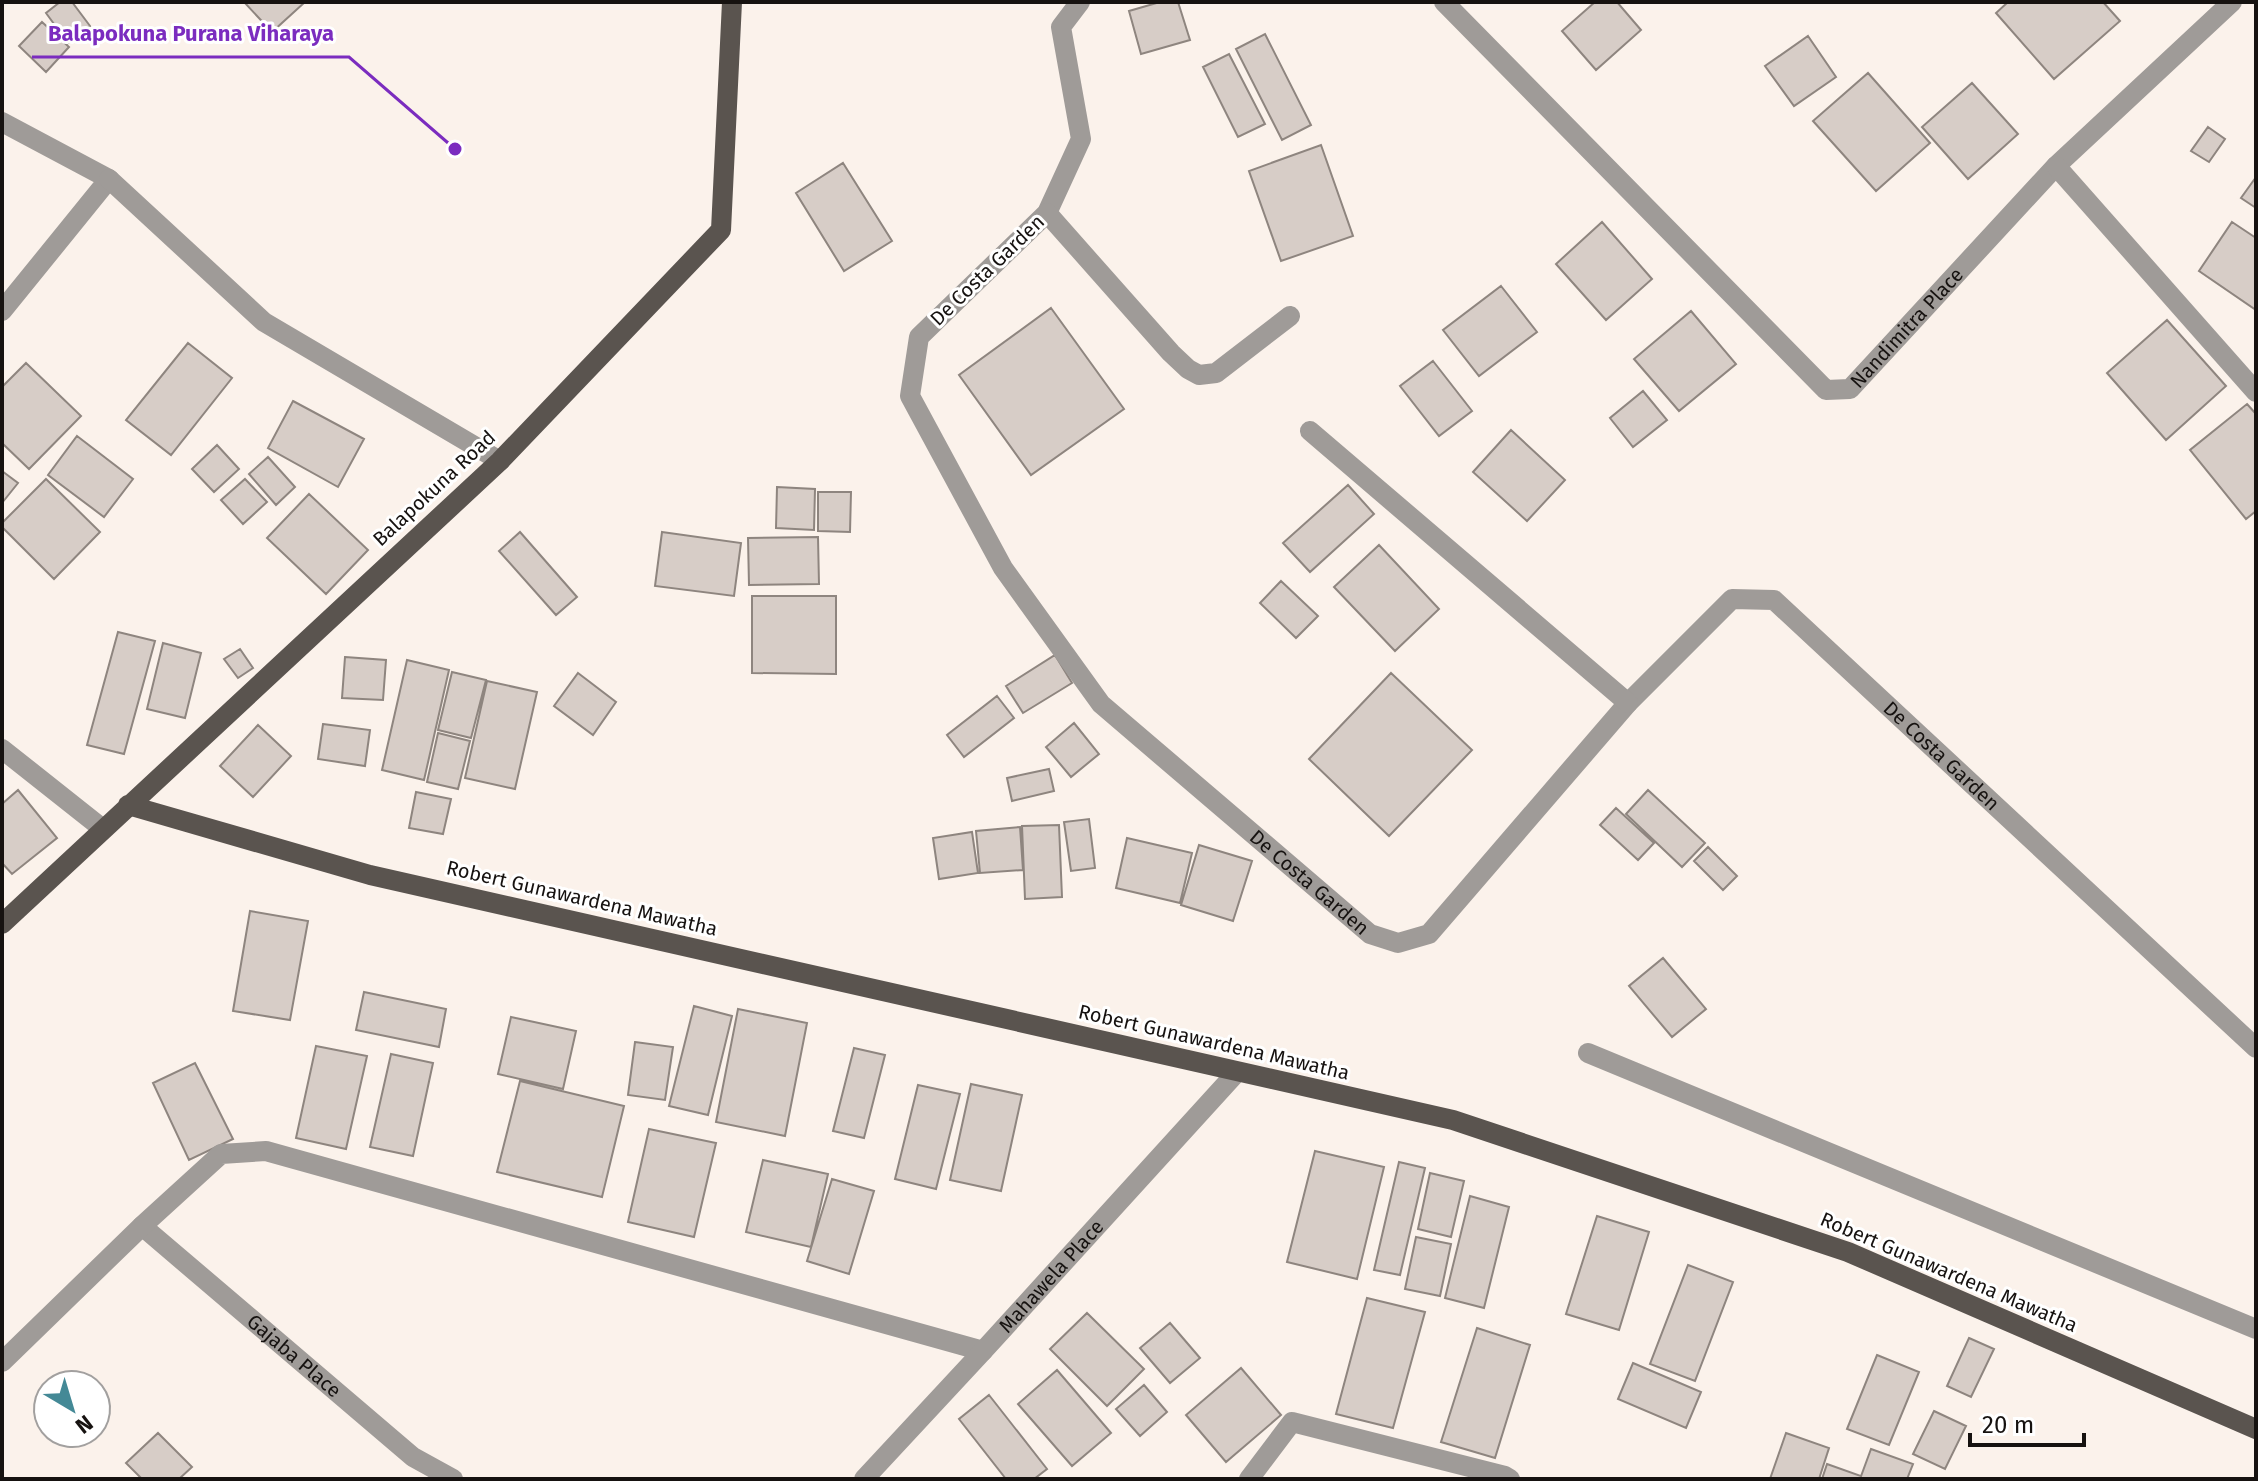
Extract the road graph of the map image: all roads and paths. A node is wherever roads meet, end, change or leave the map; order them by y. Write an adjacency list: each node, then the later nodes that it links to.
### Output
1 (732, 2): 13 (main road, Balapokuna Road)
2 (1080, 2): 8 (street, De Costa Garden)
3 (1444, 2): 6 (street, Nandimitra Place)
4 (2232, 2): 6 (street, Nandimitra Place)
5 (2, 122): 7 (street)
6 (2056, 166): 11 (street)
7 (109, 179): 9 (street); 13 (street)
8 (1047, 213): 10 (street); 14 (street, De Costa Garden)
9 (2, 311)
10 (1290, 316)
11 (2256, 392)
12 (1310, 431): 14 (street)
13 (500, 461): 16 (main road, Balapokuna Road)
14 (1628, 703): 19 (street, De Costa Garden)
15 (2, 749): 17 (street)
16 (128, 805): 17 (main road, Balapokuna Road); 21 (main road, Robert Gunawardena Mawatha)
17 (103, 829): 18 (main road, Balapokuna Road)
18 (2, 924)
19 (2256, 1048)
20 (1588, 1053): 23 (street)
21 (1237, 1072): 24 (street, Mahawela Place); 26 (main road, Robert Gunawardena Mawatha)
22 (142, 1226): 24 (street); 25 (street); 27 (street, Gajaba Place)
23 (2256, 1329)
24 (983, 1351): 28 (street, Mahawela Place)
25 (2, 1362)
26 (2256, 1429)
27 (453, 1479)
28 (864, 1479)
29 (1249, 1479): 30 (street)
30 (1510, 1479)

